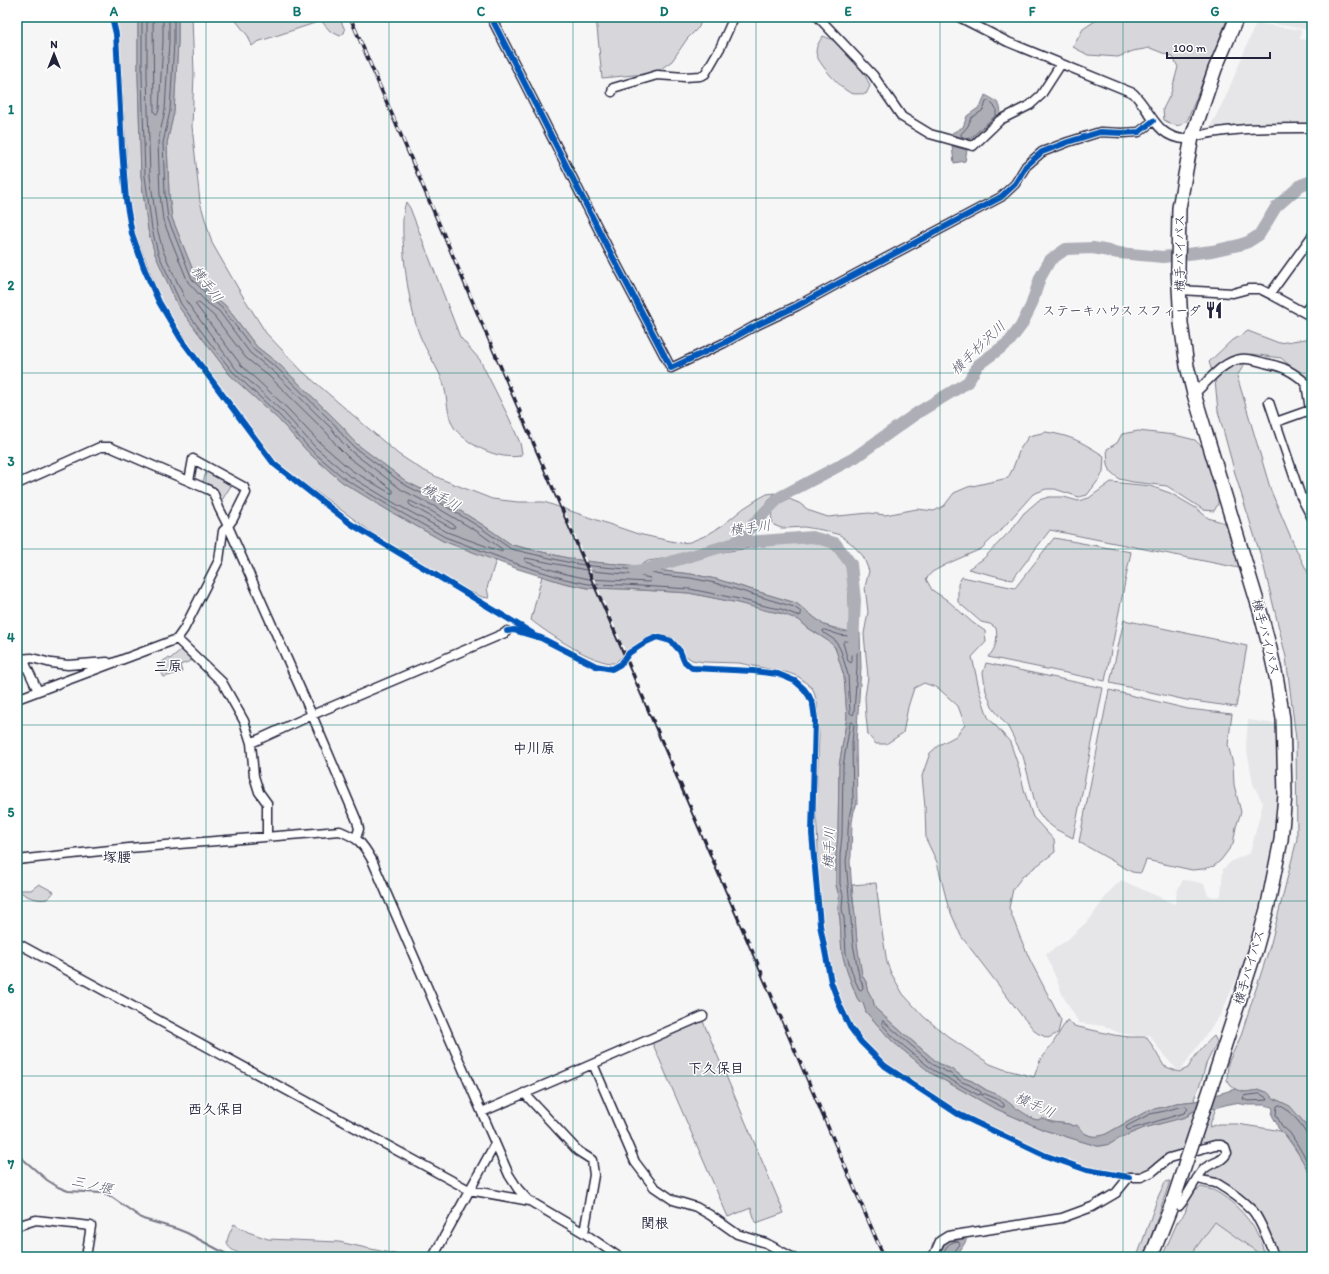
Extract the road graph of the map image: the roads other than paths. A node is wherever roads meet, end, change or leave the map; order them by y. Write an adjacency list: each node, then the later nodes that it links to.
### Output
1 (491, 17): 8 (street)
2 (734, 17): 7 (street)
3 (818, 17): 6 (street)
4 (959, 17): 6 (street)
5 (1237, 17): 10 (highway, 横手バイパス)
6 (1061, 64): 8 (street)
7 (612, 92)
8 (1154, 121): 10 (street)
9 (1312, 128): 10 (street)
10 (1192, 137): 12 (highway, 横手バイパス)
11 (1312, 236): 13 (street)
12 (1179, 290): 13 (street); 16 (highway, 横手バイパス)
13 (1270, 294): 15 (street)
14 (1312, 302): 15 (street)
15 (1308, 315)
16 (1194, 394): 18 (street); 46 (highway, 横手バイパス, bridge)
17 (1269, 402): 19 (street)
18 (1311, 413): 19 (street)
19 (1276, 422): 23 (street)
20 (189, 481): 21 (street); 25 (street); 25 (street)
21 (17, 484)
22 (1312, 496): 23 (street)
23 (1302, 500): 24 (street)
24 (1312, 518)
25 (228, 526): 27 (street); 32 (street)
26 (508, 631): 32 (street)
27 (177, 639): 29 (street); 33 (street)
28 (20, 659): 29 (street); 30 (street)
29 (115, 662): 30 (street)
30 (38, 691): 31 (street)
31 (17, 699)
32 (312, 715): 33 (street); 35 (street)
33 (251, 743): 34 (street)
34 (267, 836): 35 (street); 36 (street)
35 (356, 838): 41 (street)
36 (17, 860)
37 (17, 943): 44 (street)
38 (703, 1016): 39 (street)
39 (593, 1064): 40 (street); 52 (street)
40 (524, 1093): 41 (street); 48 (street)
41 (482, 1112): 42 (street)
42 (495, 1144): 44 (street); 45 (street)
43 (1197, 1178): 46 (street); 53 (street); 55 (street)
44 (469, 1190): 45 (street); 50 (street)
45 (530, 1201): 48 (street)
46 (1172, 1204): 54 (highway, 横手バイパス)
47 (17, 1226): 49 (street)
48 (584, 1233): 51 (street)
49 (86, 1257)
50 (433, 1257)
51 (619, 1257)
52 (792, 1257)
53 (933, 1257)
54 (1151, 1257)
55 (1274, 1257)

